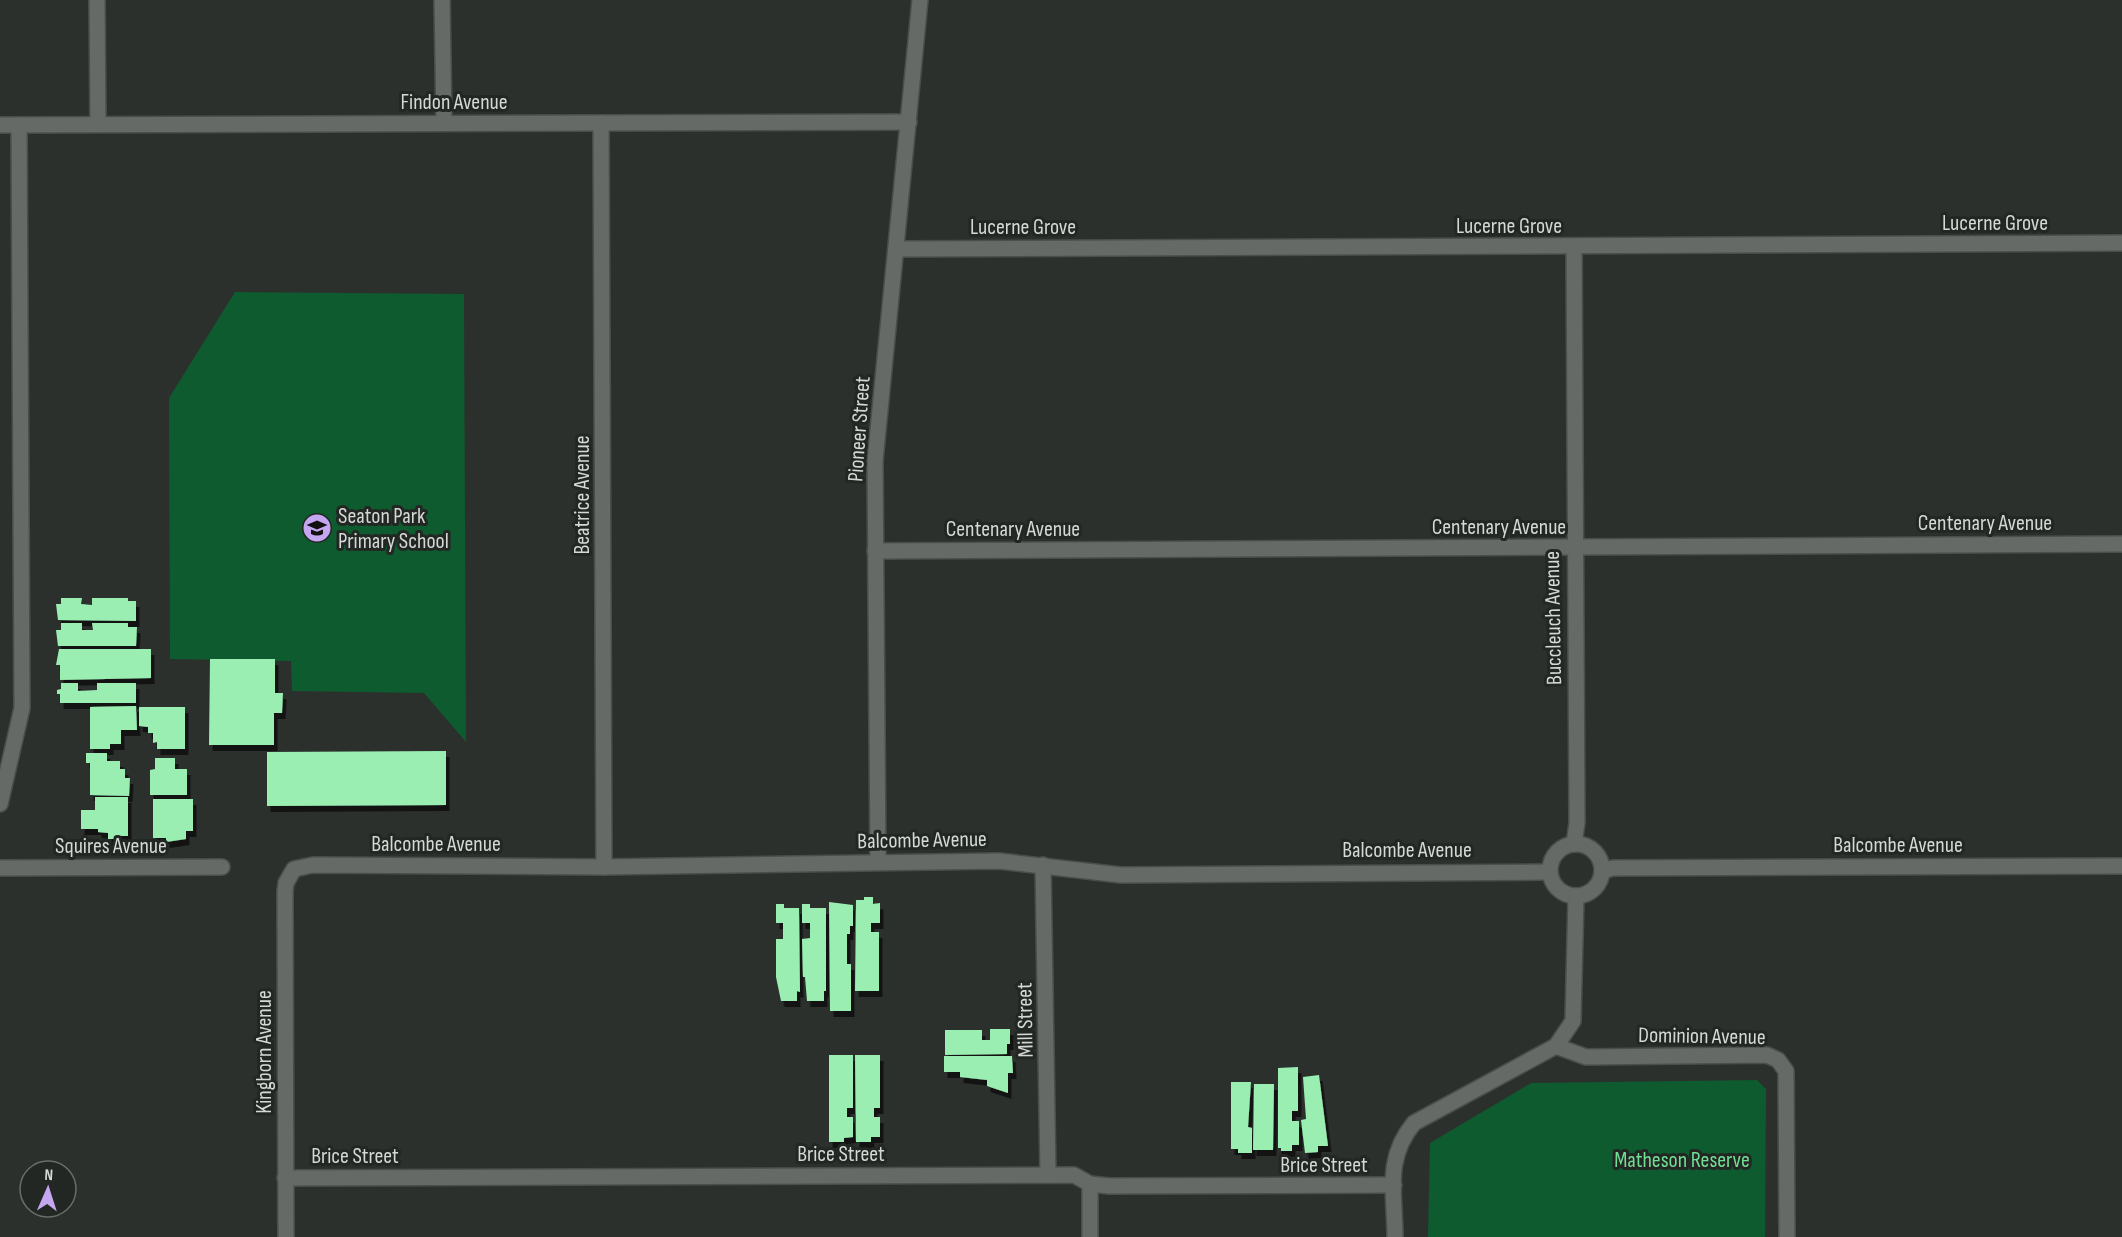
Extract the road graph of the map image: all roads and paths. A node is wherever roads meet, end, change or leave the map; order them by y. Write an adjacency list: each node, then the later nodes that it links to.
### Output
1 (97, 0): 7 (street)
2 (442, 0): 5 (street)
3 (920, 0): 4 (street, Pioneer Street)
4 (909, 122): 6 (street, Findon Avenue); 12 (street, Pioneer Street)
5 (444, 123): 6 (street, Findon Avenue); 7 (street, Findon Avenue)
6 (601, 123): 23 (street, Beatrice Avenue)
7 (98, 124): 9 (street, Findon Avenue)
8 (0, 125): 9 (street, Findon Avenue)
9 (19, 125): 16 (street)
10 (2122, 243): 11 (street, Lucerne Grove)
11 (1574, 247): 12 (street, Lucerne Grove); 14 (street, Buccleuch Avenue)
12 (896, 249): 15 (street, Pioneer Street)
13 (2122, 544): 14 (street, Centenary Avenue)
14 (1574, 548): 15 (street, Centenary Avenue); 17 (street, Buccleuch Avenue)
15 (875, 551): 19 (street, Pioneer Street)
16 (0, 804)
17 (1574, 844): 26 (street); 27 (street)
18 (0, 862): 24 (street)
19 (878, 862): 20 (street, Balcombe Avenue); 23 (street, Balcombe Avenue)
20 (1043, 865): 27 (street, Balcombe Avenue); 30 (street, Mill Street)
21 (2122, 866): 26 (street, Balcombe Avenue)
22 (222, 867): 24 (street, Squires Avenue)
23 (604, 867): 25 (street, Balcombe Avenue)
24 (0, 868)
25 (294, 869): 31 (street, Kingborn Avenue)
26 (1602, 871): 28 (street)
27 (1550, 872): 28 (street)
28 (1576, 896): 29 (street)
29 (1556, 1046): 33 (street); 37 (street, Dominion Avenue)
30 (1048, 1175): 31 (street, Brice Street); 32 (street, Brice Street)
31 (285, 1178): 34 (street, Kingborn Avenue)
32 (1090, 1184): 33 (street, Brice Street); 35 (street)
33 (1394, 1185): 36 (street)
34 (286, 1237)
35 (1090, 1237)
36 (1395, 1237)
37 (1787, 1237)

